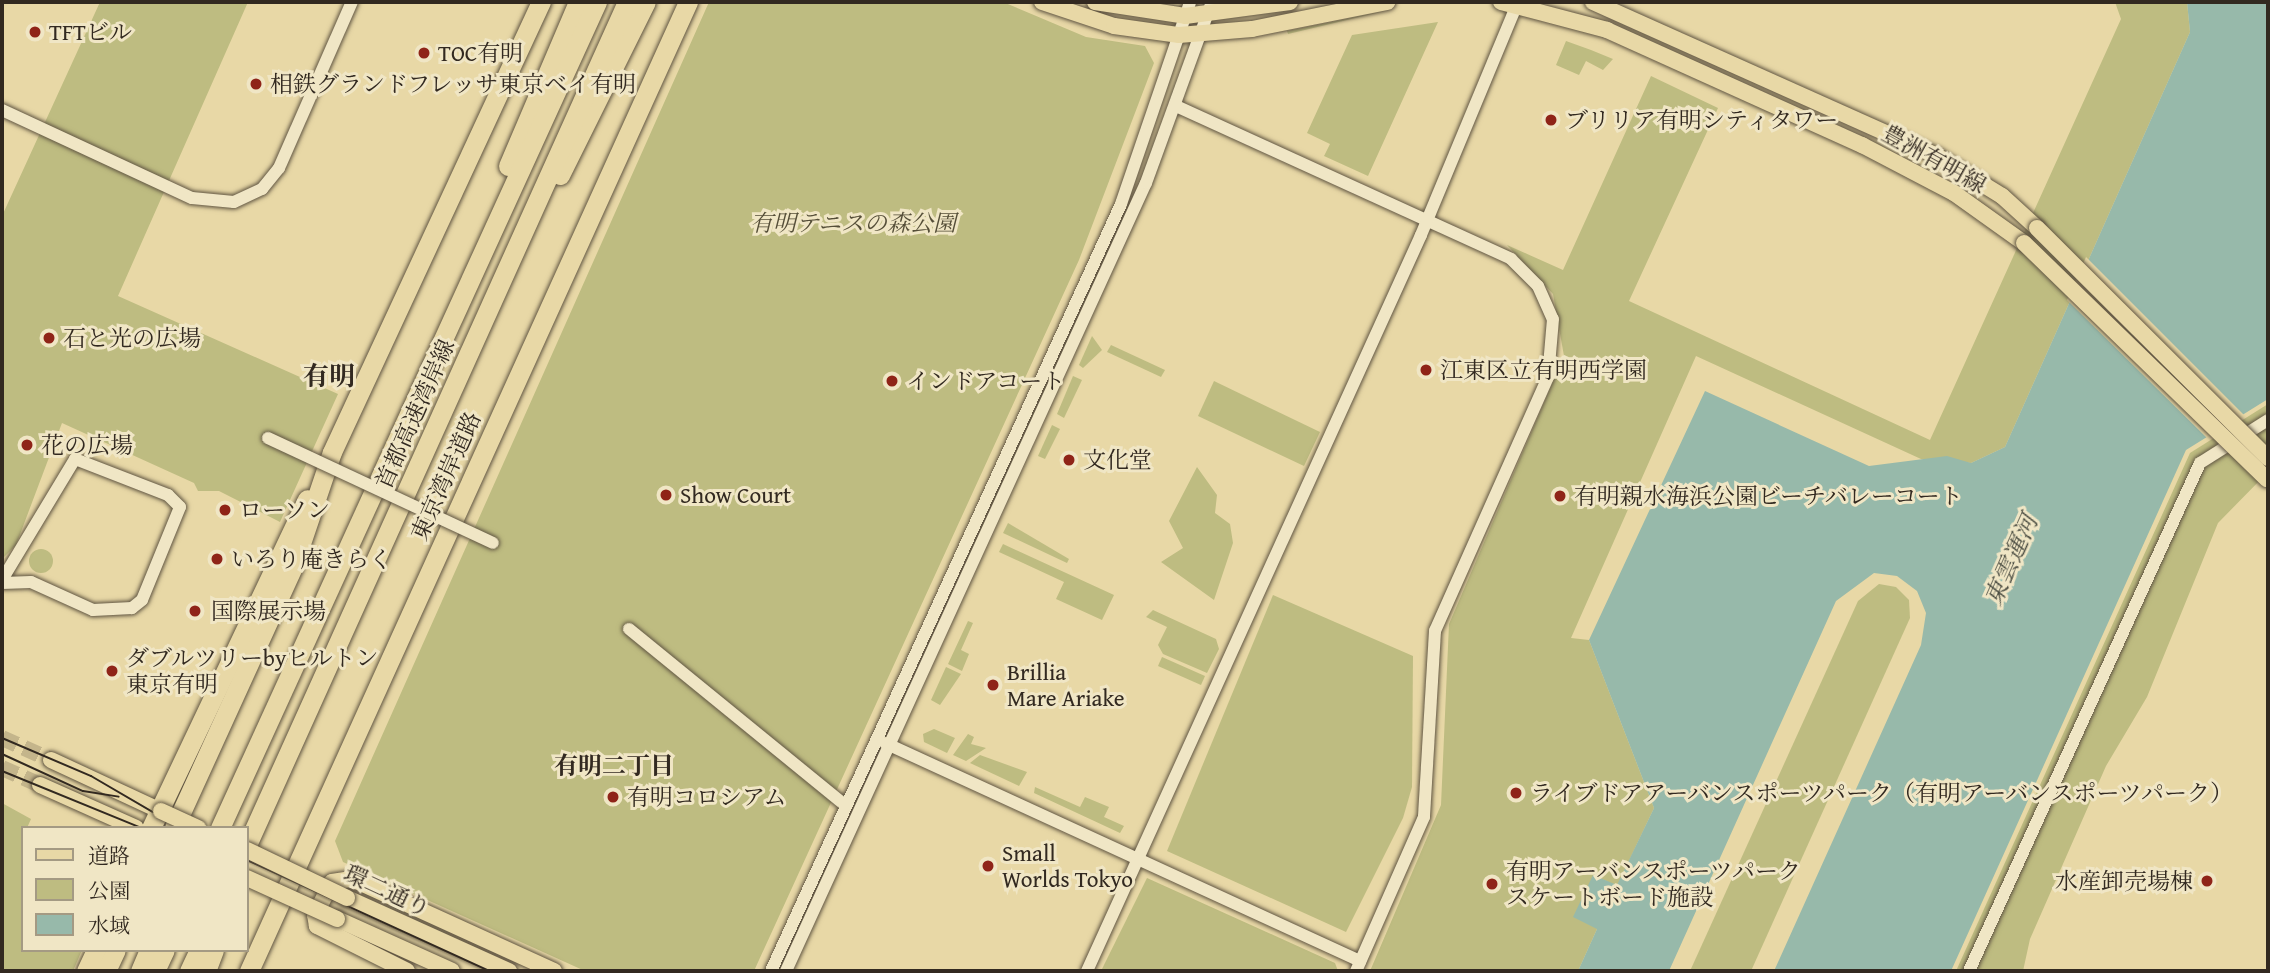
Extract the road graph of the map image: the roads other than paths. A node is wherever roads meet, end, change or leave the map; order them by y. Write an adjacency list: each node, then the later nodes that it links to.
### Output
1 (352, 2): 21 (street)
2 (541, 2): 27 (highway)
3 (579, 2): 18 (highway)
4 (597, 2): 18 (highway)
5 (627, 2): 20 (highway)
6 (646, 2): 20 (highway)
7 (688, 2): 29 (highway, 東京湾岸道路)
8 (1042, 2): 17 (main road)
9 (1096, 2): 15 (main road)
10 (1290, 2): 14 (main road)
11 (1387, 2): 16 (main road)
12 (1512, 2): 23 (main road, 豊洲有明線); 24 (street)
13 (1593, 2): 22 (main road, 豊洲有明線)
14 (1210, 8): 15 (main road); 16 (street)
15 (1188, 9): 17 (street)
16 (1202, 34): 17 (main road); 19 (street)
17 (1180, 35): 37 (street)
18 (547, 91): 33 (highway, 首都高速湾岸線)
19 (1176, 106): 24 (street); 38 (street)
20 (588, 109): 42 (highway, 首都高速湾岸線)
21 (2, 110)
22 (1966, 172): 23 (main road); 28 (main road, 豊洲有明線, bridge)
23 (1983, 212): 30 (main road, 豊洲有明線, bridge)
24 (1427, 219): 51 (street); 63 (street)
25 (2268, 420): 80 (street)
26 (268, 438): 31 (street, bridge)
27 (332, 452): 43 (highway); 45 (highway)
28 (2268, 458)
29 (481, 459): 53 (highway); 71 (highway, 東京湾岸道路)
30 (2268, 480)
31 (493, 543)
32 (22, 551): 34 (street); 35 (street); 35 (street)
33 (332, 580): 47 (highway); 48 (highway, 首都高速湾岸線)
34 (2, 581): 35 (street)
35 (31, 582)
36 (629, 629): 41 (street)
37 (875, 738): 38 (street); 77 (street)
38 (891, 745): 51 (street); 78 (street)
39 (51, 760): 43 (main road)
40 (40, 785): 44 (main road)
41 (841, 802)
42 (263, 809): 49 (highway, 首都高速湾岸線); 52 (highway)
43 (157, 816): 46 (main road, bridge)
44 (132, 826)
45 (175, 826)
46 (191, 826)
47 (210, 826)
48 (221, 826)
49 (248, 846)
50 (248, 848): 53 (main road, 環二通り, bridge)
51 (1138, 856): 63 (street); 79 (street)
52 (248, 857)
53 (305, 877): 55 (highway); 75 (main road, 環二通り, bridge)
54 (248, 878): 55 (main road, 環二通り, bridge)
55 (295, 899): 72 (highway); 74 (main road, 環二通り, bridge)
56 (95, 952): 64 (highway)
57 (115, 952): 65 (highway)
58 (124, 952): 66 (highway)
59 (148, 952): 67 (highway)
60 (164, 952): 68 (highway)
61 (198, 952): 69 (highway)
62 (214, 952): 70 (highway)
63 (1358, 966)
64 (86, 971)
65 (106, 971)
66 (115, 971)
67 (140, 971)
68 (155, 971)
69 (189, 971)
70 (206, 971)
71 (249, 971)
72 (262, 971)
73 (407, 971): 76 (main road)
74 (452, 971)
75 (509, 971)
76 (554, 971)
77 (771, 971)
78 (786, 971)
79 (1087, 971)
80 (1969, 971)

